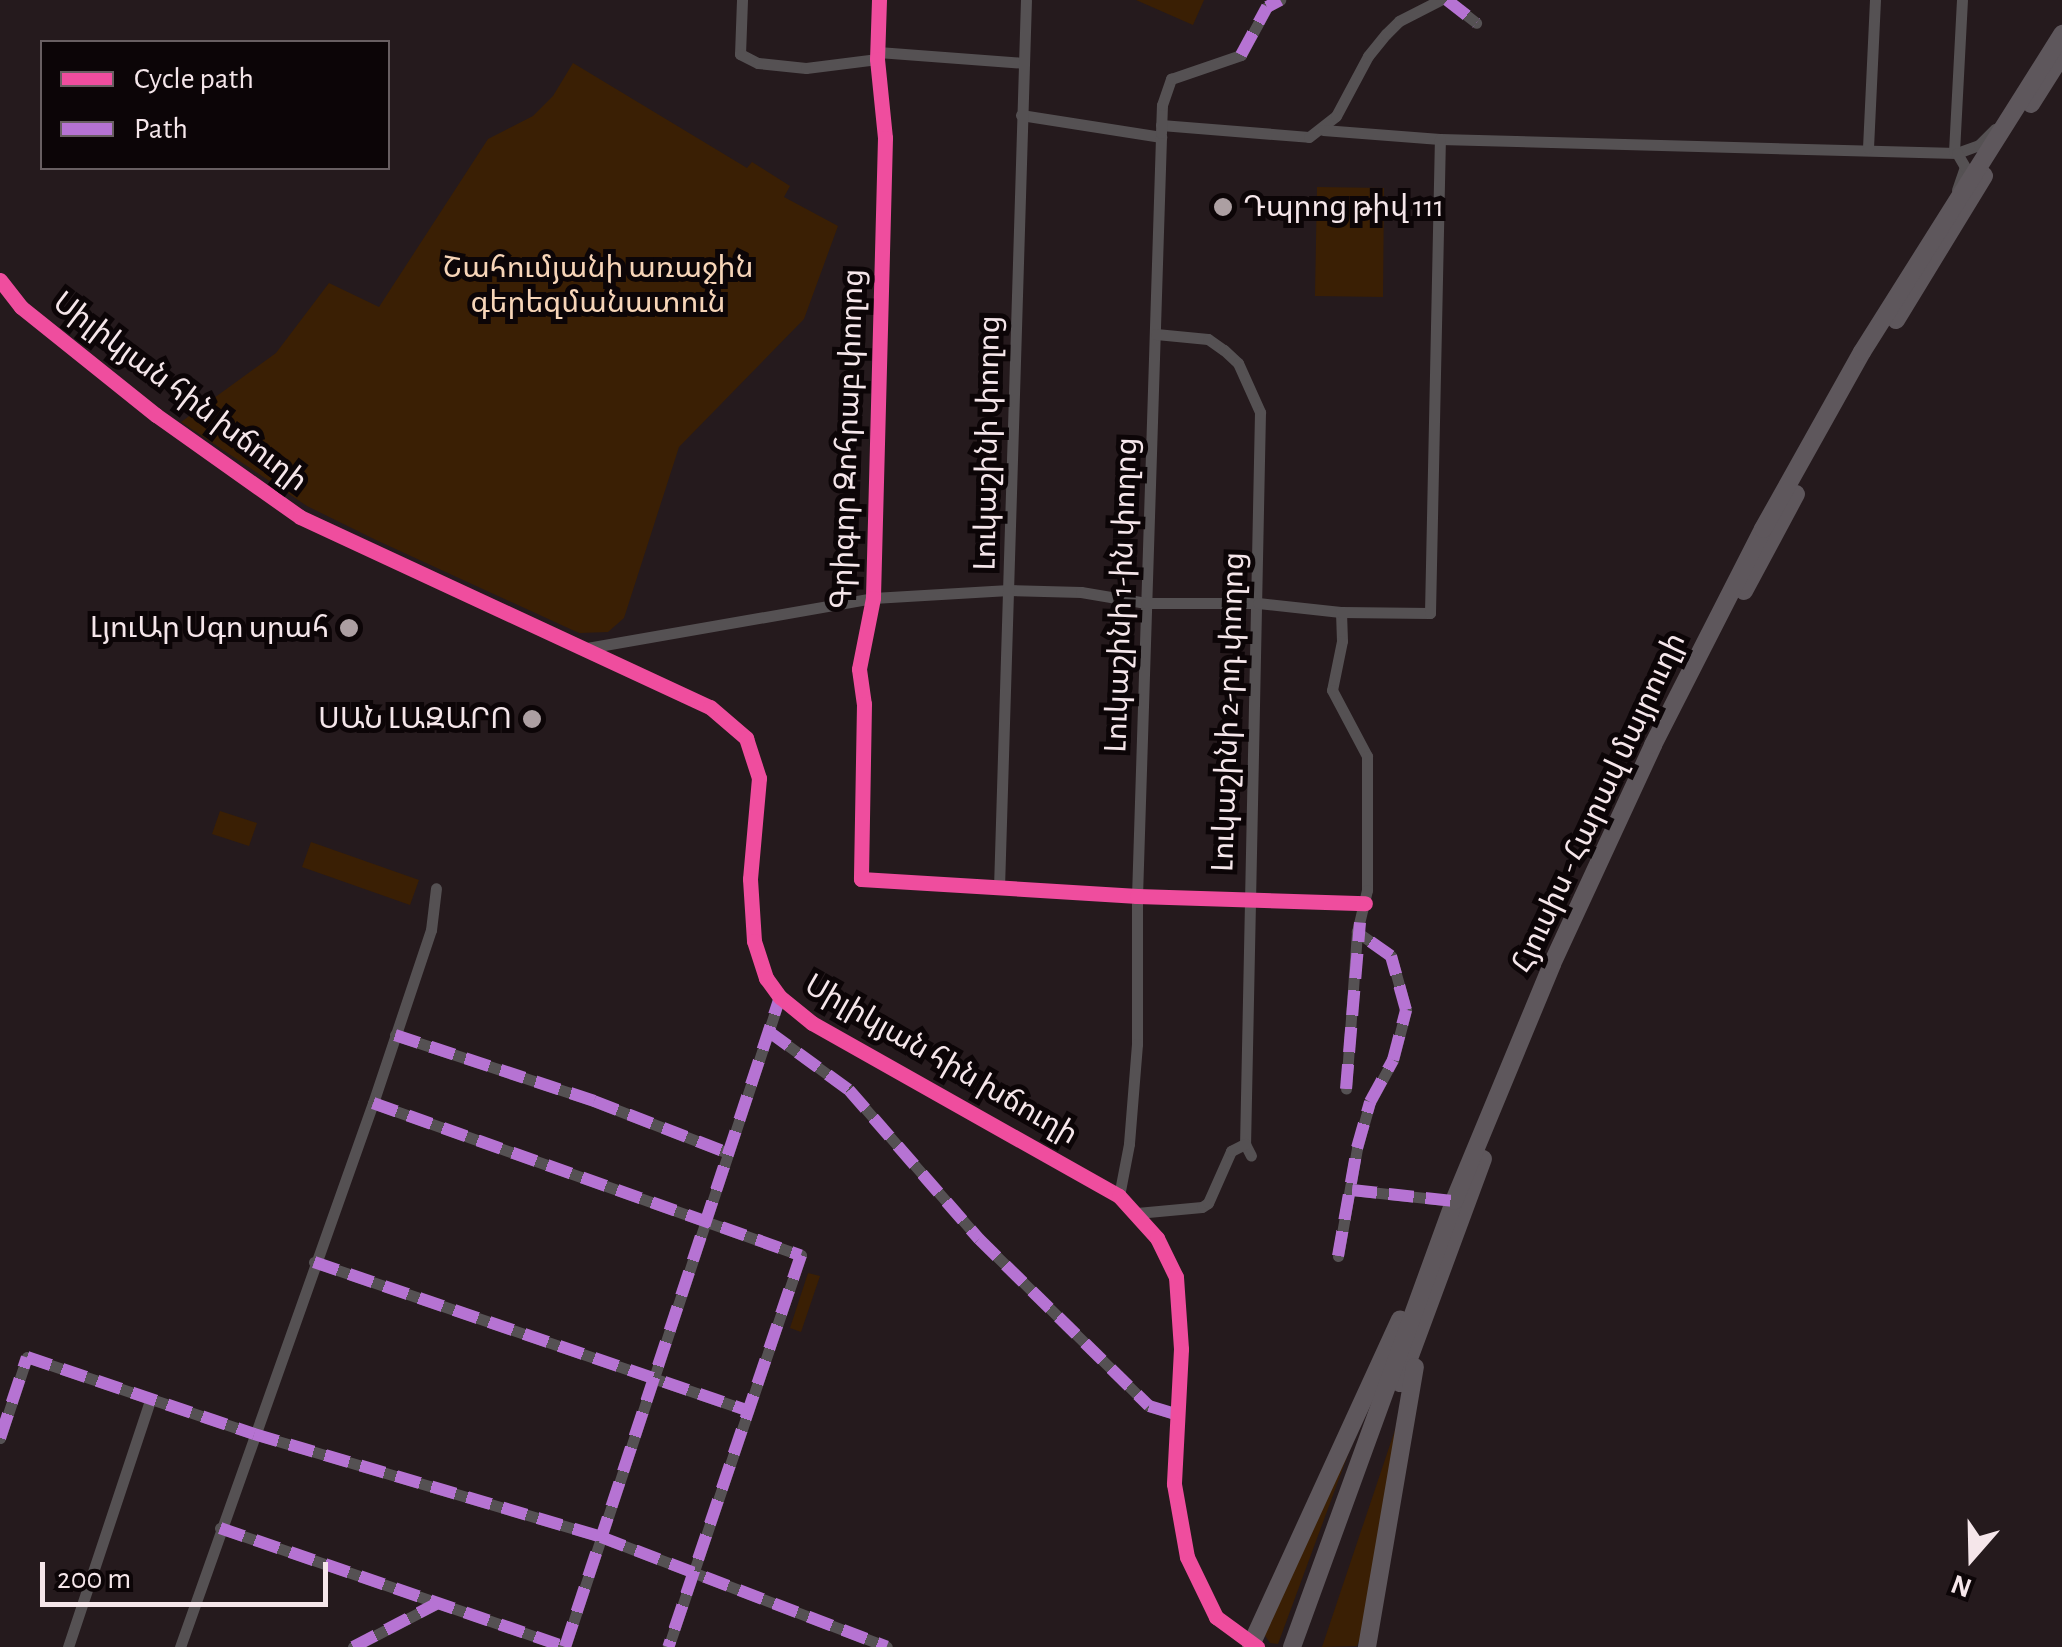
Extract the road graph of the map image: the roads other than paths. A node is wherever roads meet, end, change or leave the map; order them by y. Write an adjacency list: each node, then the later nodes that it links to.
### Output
1 (742, 0): 10 (street)
2 (879, 0): 10 (street, Գրիգոր Զոհրաբ փողոց)
3 (1026, 0): 12 (street, Լուկաշինի փողոց)
4 (1280, 0): 16 (street, Լուկաշինի 1-ին փողոց)
5 (1444, 0): 8 (street); 15 (street)
6 (1875, 0): 18 (street)
7 (1962, 0): 19 (street)
8 (1476, 23)
9 (2062, 34): 14 (highway, Հյուսիս - Հարավ մայրուղի)
10 (877, 55): 12 (street); 24 (street, Գրիգոր Զոհրաբ փողոց)
11 (2062, 55): 51 (highway, Հյուսիս - Հարավ մայրուղի)
12 (1024, 63): 13 (street, Լուկաշինի փողոց)
13 (1021, 115): 16 (street); 23 (street, Լուկաշինի փողոց)
14 (2009, 116): 19 (street); 20 (highway, Հյուսիս - Հարավ մայրուղի)
15 (1323, 130): 16 (street); 17 (street)
16 (1161, 131): 22 (street, Լուկաշինի 1-ին փողոց)
17 (1440, 139): 18 (street); 27 (street)
18 (1868, 148): 19 (street)
19 (1956, 152): 20 (street)
20 (1951, 206): 45 (highway, Հյուսիս - Հարավ մայրուղի)
21 (0, 280): 28 (street, Սիլիկյան հին խճուղի)
22 (1156, 334): 25 (street, Լուկաշինի 1-ին փողոց); 26 (street, Լուկաշինի 2-րդ փողոց)
23 (1009, 590): 24 (street); 25 (street); 30 (street, Լուկաշինի փողոց)
24 (873, 598): 28 (street); 30 (street, Գրիգոր Զոհրաբ փողոց)
25 (1146, 603): 26 (street); 31 (street, Լուկաշինի 1-ին փողոց)
26 (1258, 603): 27 (street); 32 (street, Լուկաշինի 2-րդ փողոց)
27 (1341, 612): 33 (street)
28 (587, 648): 35 (street, Սիլիկյան հին խճուղի)
29 (436, 888): 37 (street)
30 (999, 888): 31 (street)
31 (1137, 896): 32 (street); 44 (street, Լուկաշինի 1-ին փողոց)
32 (1248, 898): 33 (street); 40 (street, Լուկաշինի 2-րդ փողոց)
33 (1365, 903): 34 (street)
34 (1357, 932): 38 (street); 43 (street)
35 (780, 997): 36 (street); 44 (street, Սիլիկյան հին խճուղի)
36 (768, 1031): 41 (street); 55 (street)
37 (396, 1034): 39 (street); 41 (street)
38 (1346, 1089)
39 (373, 1103): 47 (street); 49 (street)
40 (1244, 1144): 42 (street); 46 (street)
41 (728, 1152): 47 (street)
42 (1251, 1156)
43 (1352, 1190): 45 (street); 48 (street)
44 (1118, 1196): 46 (street, Սիլիկյան հին խճուղի)
45 (1454, 1201): 50 (highway, Հյուսիս - Հարավ մայրուղի)
46 (1136, 1213): 55 (street, Սիլիկյան հին խճուղի)
47 (704, 1222): 52 (street); 54 (street)
48 (1338, 1256)
49 (314, 1262): 52 (street); 56 (street)
50 (1417, 1301): 62 (highway, Հյուսիս - Հարավ մայրուղի); 63 (highway)
51 (1415, 1342): 62 (highway, Հյուսիս - Հարավ մայրուղի); 71 (highway)
52 (654, 1379): 54 (street); 59 (street)
53 (150, 1400): 56 (street); 57 (street); 64 (street)
54 (748, 1412): 60 (street)
55 (1178, 1415): 63 (street, Սիլիկյան հին խճուղի)
56 (254, 1434): 58 (street); 59 (street)
57 (0, 1438)
58 (220, 1528): 61 (street); 65 (street)
59 (601, 1538): 60 (street); 61 (street)
60 (695, 1572): 67 (street); 68 (street)
61 (436, 1604): 66 (street)
62 (1311, 1612): 69 (highway, Հյուսիս - Հարավ մայրուղի); 70 (highway, Հյուսիս - Հարավ մայրուղի)
63 (1254, 1646)
64 (68, 1647)
65 (180, 1647)
66 (353, 1647)
67 (668, 1647)
68 (887, 1647)
69 (1292, 1647)
70 (1305, 1647)
71 (1367, 1647)

